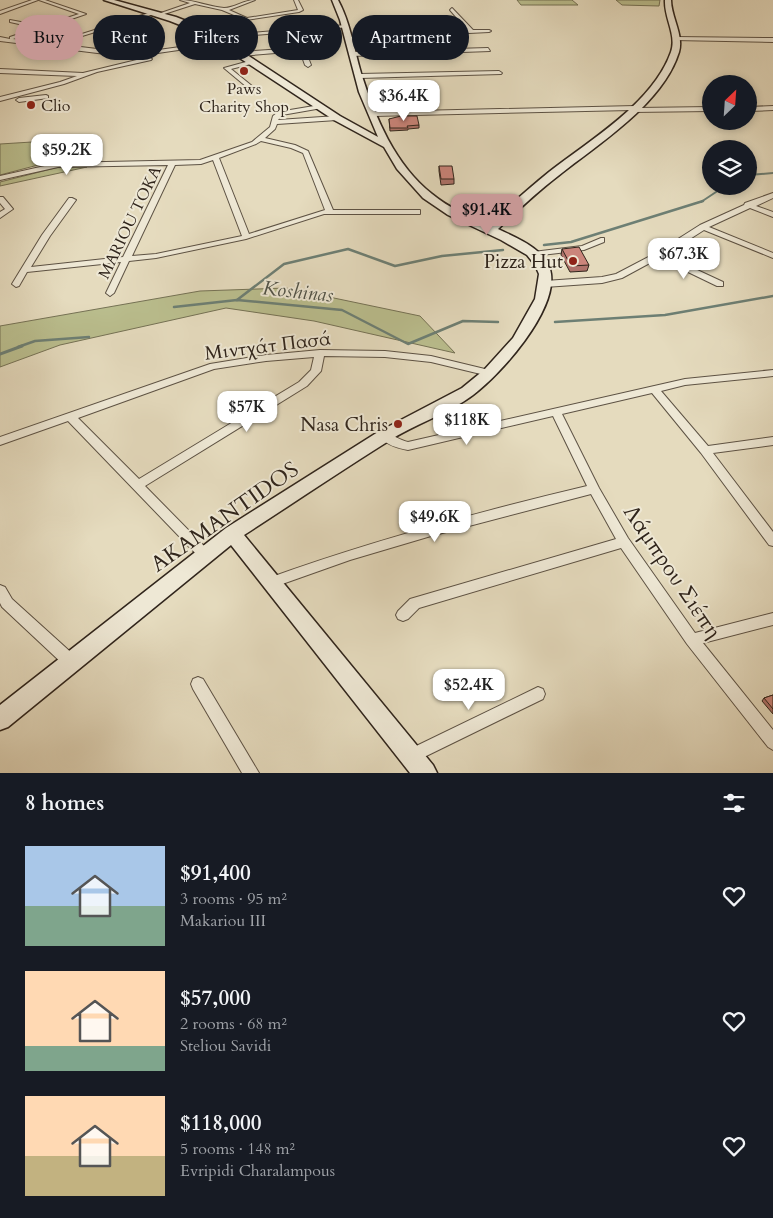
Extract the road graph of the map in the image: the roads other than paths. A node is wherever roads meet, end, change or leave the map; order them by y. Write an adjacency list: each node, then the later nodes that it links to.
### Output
1 (36, 0): 12 (street)
2 (41, 0): 14 (street)
3 (109, 0): 13 (main road)
4 (182, 0): 9 (street)
5 (253, 0): 11 (street)
6 (296, 0): 11 (street)
7 (335, 0): 19 (main road)
8 (668, 0): 27 (main road)
9 (195, 3): 11 (street); 13 (street)
10 (452, 9): 21 (street)
11 (226, 10)
12 (0, 13)
13 (156, 14): 15 (main road); 22 (street)
14 (81, 15)
15 (175, 19)
16 (12, 21): 17 (street)
17 (15, 22)
18 (342, 26): 19 (street)
19 (346, 26): 24 (main road)
20 (489, 31): 21 (street)
21 (472, 32): 24 (street)
22 (83, 35)
23 (15, 37): 26 (street)
24 (349, 38): 32 (main road)
25 (0, 39): 26 (street)
26 (10, 39): 28 (street)
27 (676, 39): 29 (street); 48 (main road)
28 (15, 40)
29 (773, 40)
30 (488, 50): 31 (street)
31 (469, 51)
32 (352, 54)
33 (144, 60): 41 (street)
34 (250, 60): 37 (main road)
35 (306, 60): 38 (street)
36 (354, 60): 42 (main road)
37 (253, 62): 43 (street); 46 (main road)
38 (308, 66)
39 (0, 71): 41 (street)
40 (499, 73): 42 (street)
41 (88, 74): 45 (street)
42 (360, 76): 51 (main road)
43 (250, 87)
44 (46, 96): 45 (street)
45 (1, 99)
46 (320, 107): 52 (main road); 53 (street)
47 (773, 108): 50 (street)
48 (634, 109): 49 (street); 51 (street); 69 (main road)
49 (702, 109)
50 (758, 109)
51 (373, 114): 55 (main road)
52 (337, 118): 53 (street); 54 (main road)
53 (274, 122): 56 (street)
54 (355, 128): 55 (main road); 57 (main road)
55 (376, 128): 57 (main road)
56 (261, 139): 58 (street); 65 (street)
57 (386, 145): 70 (main road)
58 (216, 158): 59 (street); 73 (street)
59 (172, 164): 60 (street); 79 (street, MARIOU TOKA)
60 (0, 178)
61 (773, 195): 64 (street)
62 (0, 199): 68 (street)
63 (72, 200): 80 (street)
64 (748, 205): 67 (street); 71 (street)
65 (330, 212): 66 (street); 73 (street)
66 (417, 212)
67 (773, 215)
68 (0, 216)
69 (504, 217): 70 (main road); 72 (main road); 75 (main road)
70 (466, 220): 72 (main road)
71 (703, 227): 77 (street); 78 (street)
72 (490, 231): 75 (main road)
73 (246, 237): 79 (street)
74 (602, 240): 76 (street)
75 (516, 242): 76 (main road)
76 (534, 254): 82 (main road)
77 (659, 256): 82 (street); 83 (street)
78 (773, 256)
79 (125, 260): 80 (street); 84 (street, MARIOU TOKA)
80 (25, 270): 81 (street)
81 (16, 284)
82 (545, 284): 86 (main road, AKAMANTIDOS)
83 (720, 284)
84 (110, 292)
85 (320, 353): 86 (street, Μιντχάτ Πασά); 90 (street, Μιντχάτ Πασά); 95 (street)
86 (490, 373): 91 (main road, AKAMANTIDOS)
87 (773, 373): 88 (street)
88 (654, 389): 89 (street); 94 (street)
89 (556, 412): 91 (street); 96 (street, Λάμπρου Σιέπη)
90 (70, 416): 92 (street, Μιντχάτ Πασά); 95 (street)
91 (384, 436): 98 (main road, AKAMANTIDOS)
92 (0, 441)
93 (773, 441): 94 (street)
94 (705, 450): 97 (street)
95 (137, 486): 101 (street)
96 (594, 489): 100 (street, Λάμπρου Σιέπη); 102 (street)
97 (768, 525): 99 (street)
98 (232, 533): 101 (main road, AKAMANTIDOS); 102 (main road)
99 (773, 541)
100 (624, 542): 105 (street); 107 (street, Λάμπρου Σιέπη)
101 (204, 554): 108 (main road, AKAMANTIDOS)
102 (271, 583): 113 (main road)
103 (0, 591): 104 (street)
104 (3, 606): 108 (street)
105 (403, 615)
106 (773, 619): 107 (street)
107 (692, 640): 112 (street, Λάμπρου Σιέπη)
108 (70, 661): 111 (main road, AKAMANTIDOS)
109 (198, 684): 114 (street)
110 (538, 694): 113 (street)
111 (0, 719)
112 (773, 742)
113 (413, 755): 115 (main road)
114 (251, 773)
115 (426, 773)

